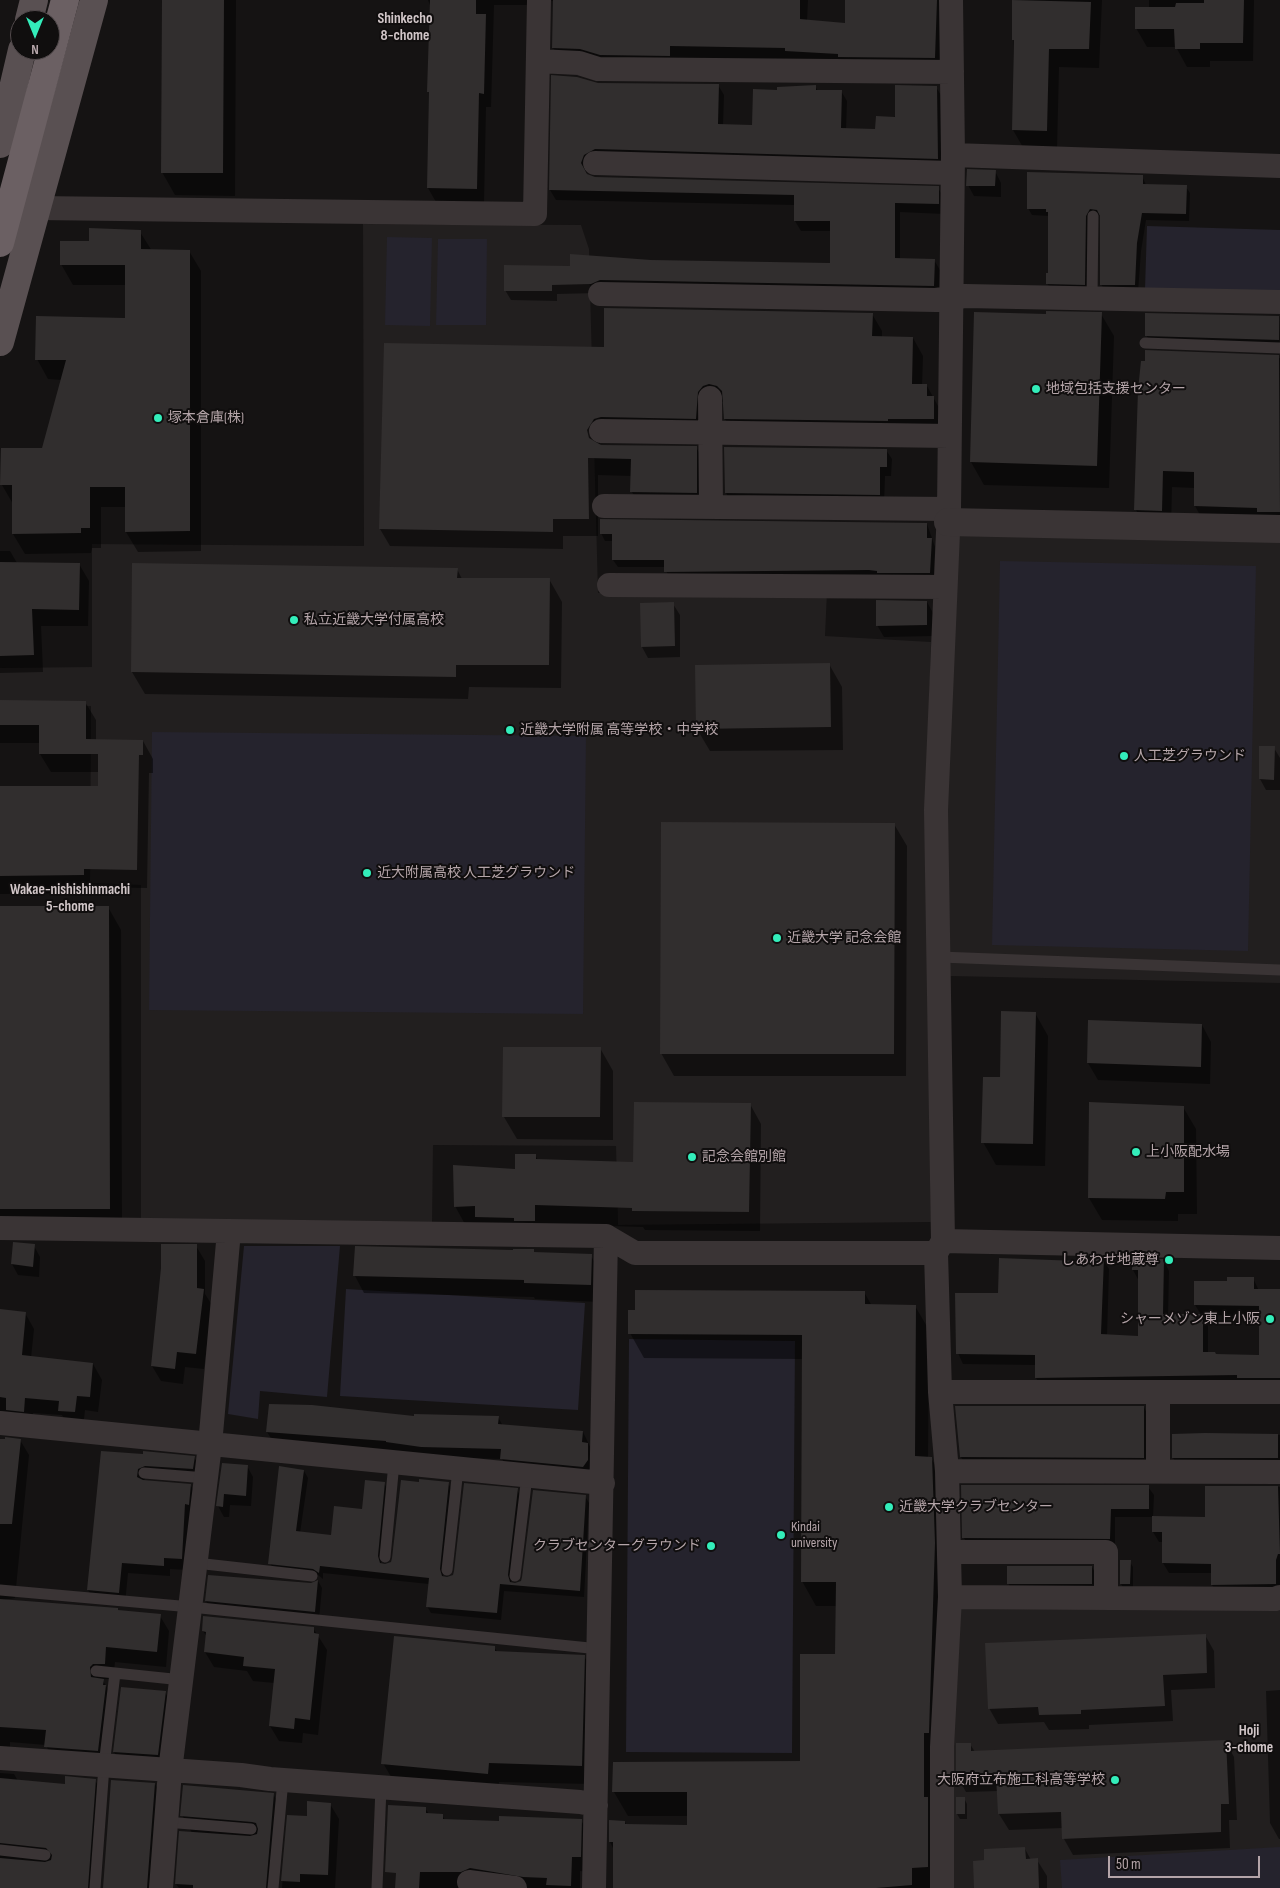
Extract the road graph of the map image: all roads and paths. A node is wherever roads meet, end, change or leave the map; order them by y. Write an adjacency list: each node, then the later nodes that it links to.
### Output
1 (65, 0): 14 (highway)
2 (94, 0): 12 (main road)
3 (539, 0): 6 (street)
4 (951, 0): 7 (street)
5 (20, 60): 8 (main road)
6 (538, 61): 7 (street); 12 (street)
7 (952, 72): 10 (street)
8 (0, 144)
9 (595, 162): 10 (street)
10 (952, 164): 11 (street); 17 (street)
11 (1280, 166)
12 (36, 208): 19 (main road)
13 (1093, 216): 16 (lane)
14 (0, 244)
15 (600, 294): 17 (street)
16 (1092, 298): 17 (street); 18 (street)
17 (952, 299): 25 (street)
18 (1280, 302)
19 (0, 342)
20 (1145, 343): 21 (lane)
21 (1280, 348)
22 (710, 398): 24 (street)
23 (601, 430): 24 (street)
24 (710, 433): 25 (street); 27 (street)
25 (949, 436): 28 (street)
26 (604, 506): 27 (street)
27 (711, 507): 28 (street)
28 (948, 516): 29 (street); 31 (street)
29 (1280, 529)
30 (609, 585): 31 (street)
31 (945, 587): 32 (street)
32 (940, 957): 33 (lane); 37 (street)
33 (1280, 970)
34 (0, 1228): 35 (street)
35 (229, 1230): 36 (street); 43 (street)
36 (606, 1236): 37 (street); 52 (street)
37 (940, 1247): 38 (street); 39 (street)
38 (1280, 1248)
39 (940, 1392): 40 (street); 46 (street)
40 (1158, 1392): 41 (street); 47 (street)
41 (1280, 1392)
42 (0, 1423): 43 (street)
43 (210, 1445): 44 (street); 51 (street)
44 (394, 1463): 45 (street); 54 (lane)
45 (458, 1469): 50 (street); 56 (lane)
46 (947, 1471): 47 (street); 53 (street)
47 (1158, 1471): 48 (street)
48 (1280, 1472)
49 (144, 1473): 51 (lane)
50 (527, 1476): 52 (street); 58 (lane)
51 (206, 1478): 55 (street)
52 (603, 1483): 64 (street)
53 (949, 1552): 60 (street); 62 (street)
54 (385, 1557)
55 (196, 1563): 57 (lane); 63 (street)
56 (447, 1570)
57 (312, 1576)
58 (515, 1576)
59 (0, 1590): 63 (lane)
60 (950, 1597): 62 (street); 85 (street)
61 (1280, 1597): 62 (street)
62 (1106, 1598)
63 (191, 1607): 64 (lane); 67 (street)
64 (599, 1649): 73 (street)
65 (96, 1672): 66 (lane)
66 (115, 1674): 67 (lane); 69 (lane)
67 (182, 1680): 70 (street)
68 (0, 1758): 69 (street)
69 (104, 1766): 70 (street); 79 (lane)
70 (170, 1771): 71 (street); 74 (street)
71 (283, 1780): 72 (street); 81 (lane)
72 (381, 1787): 73 (street); 82 (lane)
73 (596, 1805): 84 (street)
74 (166, 1822): 75 (lane); 80 (street)
75 (251, 1829)
76 (0, 1850): 77 (lane)
77 (45, 1855)
78 (469, 1882): 83 (street)
79 (94, 1888)
80 (161, 1888)
81 (273, 1888)
82 (377, 1888)
83 (515, 1888)
84 (594, 1888)
85 (942, 1888)

